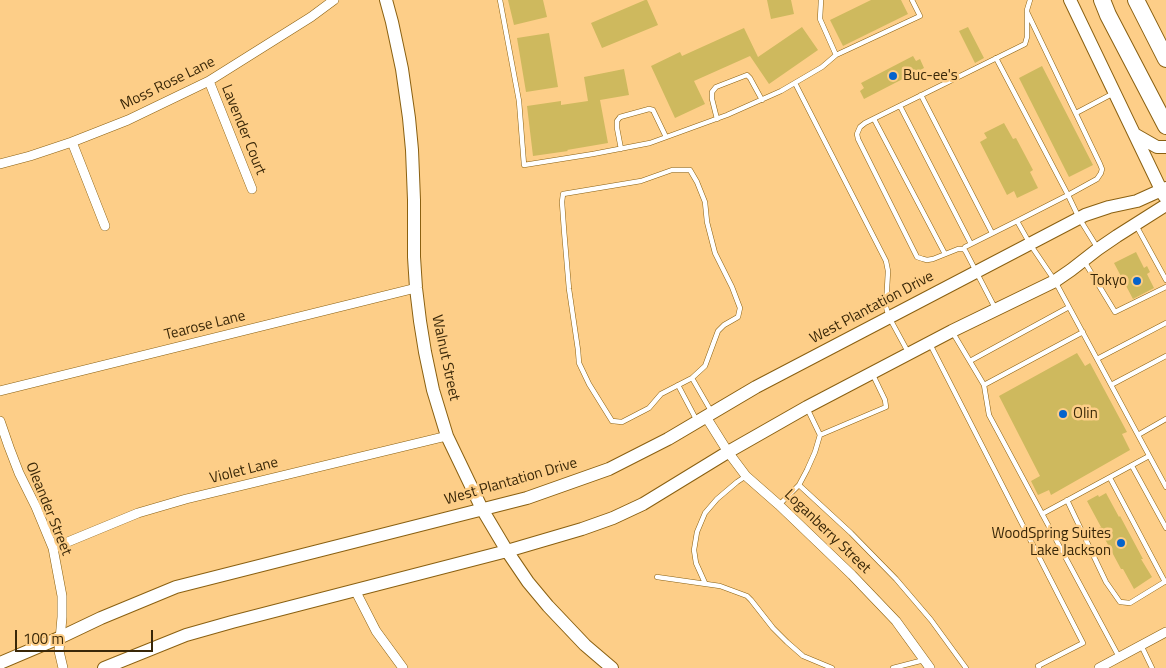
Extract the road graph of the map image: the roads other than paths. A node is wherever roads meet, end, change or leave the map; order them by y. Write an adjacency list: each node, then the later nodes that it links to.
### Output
1 (334, 0): 14 (street, Moss Rose Lane)
2 (386, 0): 49 (main road, Walnut Street)
3 (500, 0): 28 (lane)
4 (821, 0): 11 (lane)
5 (912, 0): 11 (lane)
6 (1030, 0): 10 (lane)
7 (1070, 0): 16 (main road)
8 (1136, 0): 13 (highway)
9 (1105, 7): 23 (highway)
10 (1027, 10): 12 (lane); 20 (lane)
11 (836, 55): 15 (lane)
12 (996, 58): 17 (lane); 32 (lane)
13 (1166, 59)
14 (208, 82): 26 (street, Moss Rose Lane); 30 (street, Lavender Court)
15 (794, 83): 18 (lane); 52 (lane)
16 (1115, 93): 20 (lane); 24 (main road)
17 (922, 95): 19 (lane); 38 (lane)
18 (762, 100): 21 (lane); 21 (lane)
19 (900, 106): 22 (lane); 39 (lane)
20 (1076, 113): 32 (lane)
21 (717, 119): 25 (lane)
22 (874, 119): 43 (lane); 43 (lane)
23 (1166, 126)
24 (1136, 135): 27 (main road); 31 (main road)
25 (666, 137): 28 (lane); 28 (lane)
26 (72, 142): 29 (street, Moss Rose Lane); 37 (street)
27 (1166, 147)
28 (621, 149)
29 (0, 164)
30 (252, 189)
31 (1164, 193): 34 (main road, West Plantation Drive)
32 (1068, 196): 34 (lane); 35 (lane)
33 (1166, 206): 36 (main road)
34 (1080, 218): 40 (main road, West Plantation Drive); 42 (lane)
35 (1017, 222): 38 (lane); 40 (lane)
36 (1136, 224): 42 (main road); 46 (lane)
37 (105, 226)
38 (992, 233): 39 (lane)
39 (971, 244): 41 (lane)
40 (1030, 244): 45 (main road, West Plantation Drive); 47 (lane)
41 (964, 249): 43 (lane); 45 (lane)
42 (1098, 249): 44 (main road)
43 (945, 254)
44 (1084, 260): 47 (main road); 48 (lane)
45 (976, 272): 51 (lane); 52 (main road, West Plantation Drive)
46 (1166, 280)
47 (1055, 281): 50 (lane); 51 (main road)
48 (1166, 287)
49 (416, 288): 66 (street, Tearose Lane); 73 (main road, Walnut Street)
50 (1069, 307): 55 (lane); 60 (lane)
51 (996, 310): 54 (main road)
52 (889, 317): 57 (lane); 68 (main road, West Plantation Drive)
53 (1166, 323): 59 (lane)
54 (952, 331): 56 (main road); 60 (lane)
55 (1082, 332): 59 (lane); 64 (lane)
56 (930, 342): 57 (main road); 108 (lane)
57 (909, 353): 61 (main road)
58 (1166, 356): 65 (lane)
59 (1097, 360): 65 (lane)
60 (970, 361): 64 (lane)
61 (872, 373): 67 (main road); 72 (lane)
62 (692, 378): 63 (lane); 63 (lane); 68 (lane)
63 (678, 385): 68 (lane)
64 (984, 385): 84 (lane)
65 (1111, 385): 71 (lane)
66 (0, 391)
67 (807, 407): 72 (lane); 74 (main road)
68 (705, 417): 74 (street, Loganberry Street); 83 (main road, West Plantation Drive)
69 (1166, 419): 71 (lane)
70 (0, 421): 86 (street, Oleander Street)
71 (1138, 434): 75 (lane)
72 (820, 435): 79 (lane)
73 (447, 436): 83 (main road, Walnut Street); 86 (street, Violet Lane)
74 (728, 452): 77 (street, Loganberry Street); 87 (main road)
75 (1149, 456): 76 (lane); 80 (lane)
76 (1132, 466): 78 (lane); 85 (lane)
77 (746, 476): 82 (street, Loganberry Street); 90 (lane)
78 (1110, 478): 81 (lane); 89 (lane)
79 (799, 484): 82 (lane); 107 (lane)
80 (1166, 487)
81 (1067, 500): 84 (lane); 89 (lane)
82 (779, 505): 96 (street, Loganberry Street)
83 (482, 509): 87 (main road, Walnut Street); 93 (main road, West Plantation Drive)
84 (1042, 514): 95 (lane)
85 (1166, 528)
86 (53, 548): 93 (street, Oleander Street)
87 (507, 551): 91 (main road); 102 (main road, Walnut Street)
88 (657, 577): 90 (lane)
89 (1166, 582)
90 (705, 583): 97 (lane)
91 (355, 590): 100 (main road); 101 (street)
92 (1166, 632): 94 (street)
93 (59, 638): 98 (main road, West Plantation Drive); 99 (street, Oleander Street)
94 (1141, 645): 95 (street); 110 (lane)
95 (1119, 657): 109 (street)
96 (924, 660): 105 (lane); 106 (street, Loganberry Street)
97 (816, 661): 103 (lane); 104 (lane)
98 (0, 663)
99 (63, 668)
100 (104, 668)
101 (403, 668)
102 (612, 668)
103 (814, 668)
104 (832, 668)
105 (894, 668)
106 (930, 668)
107 (966, 668)
108 (1039, 668)
109 (1098, 668)
110 (1152, 668)

